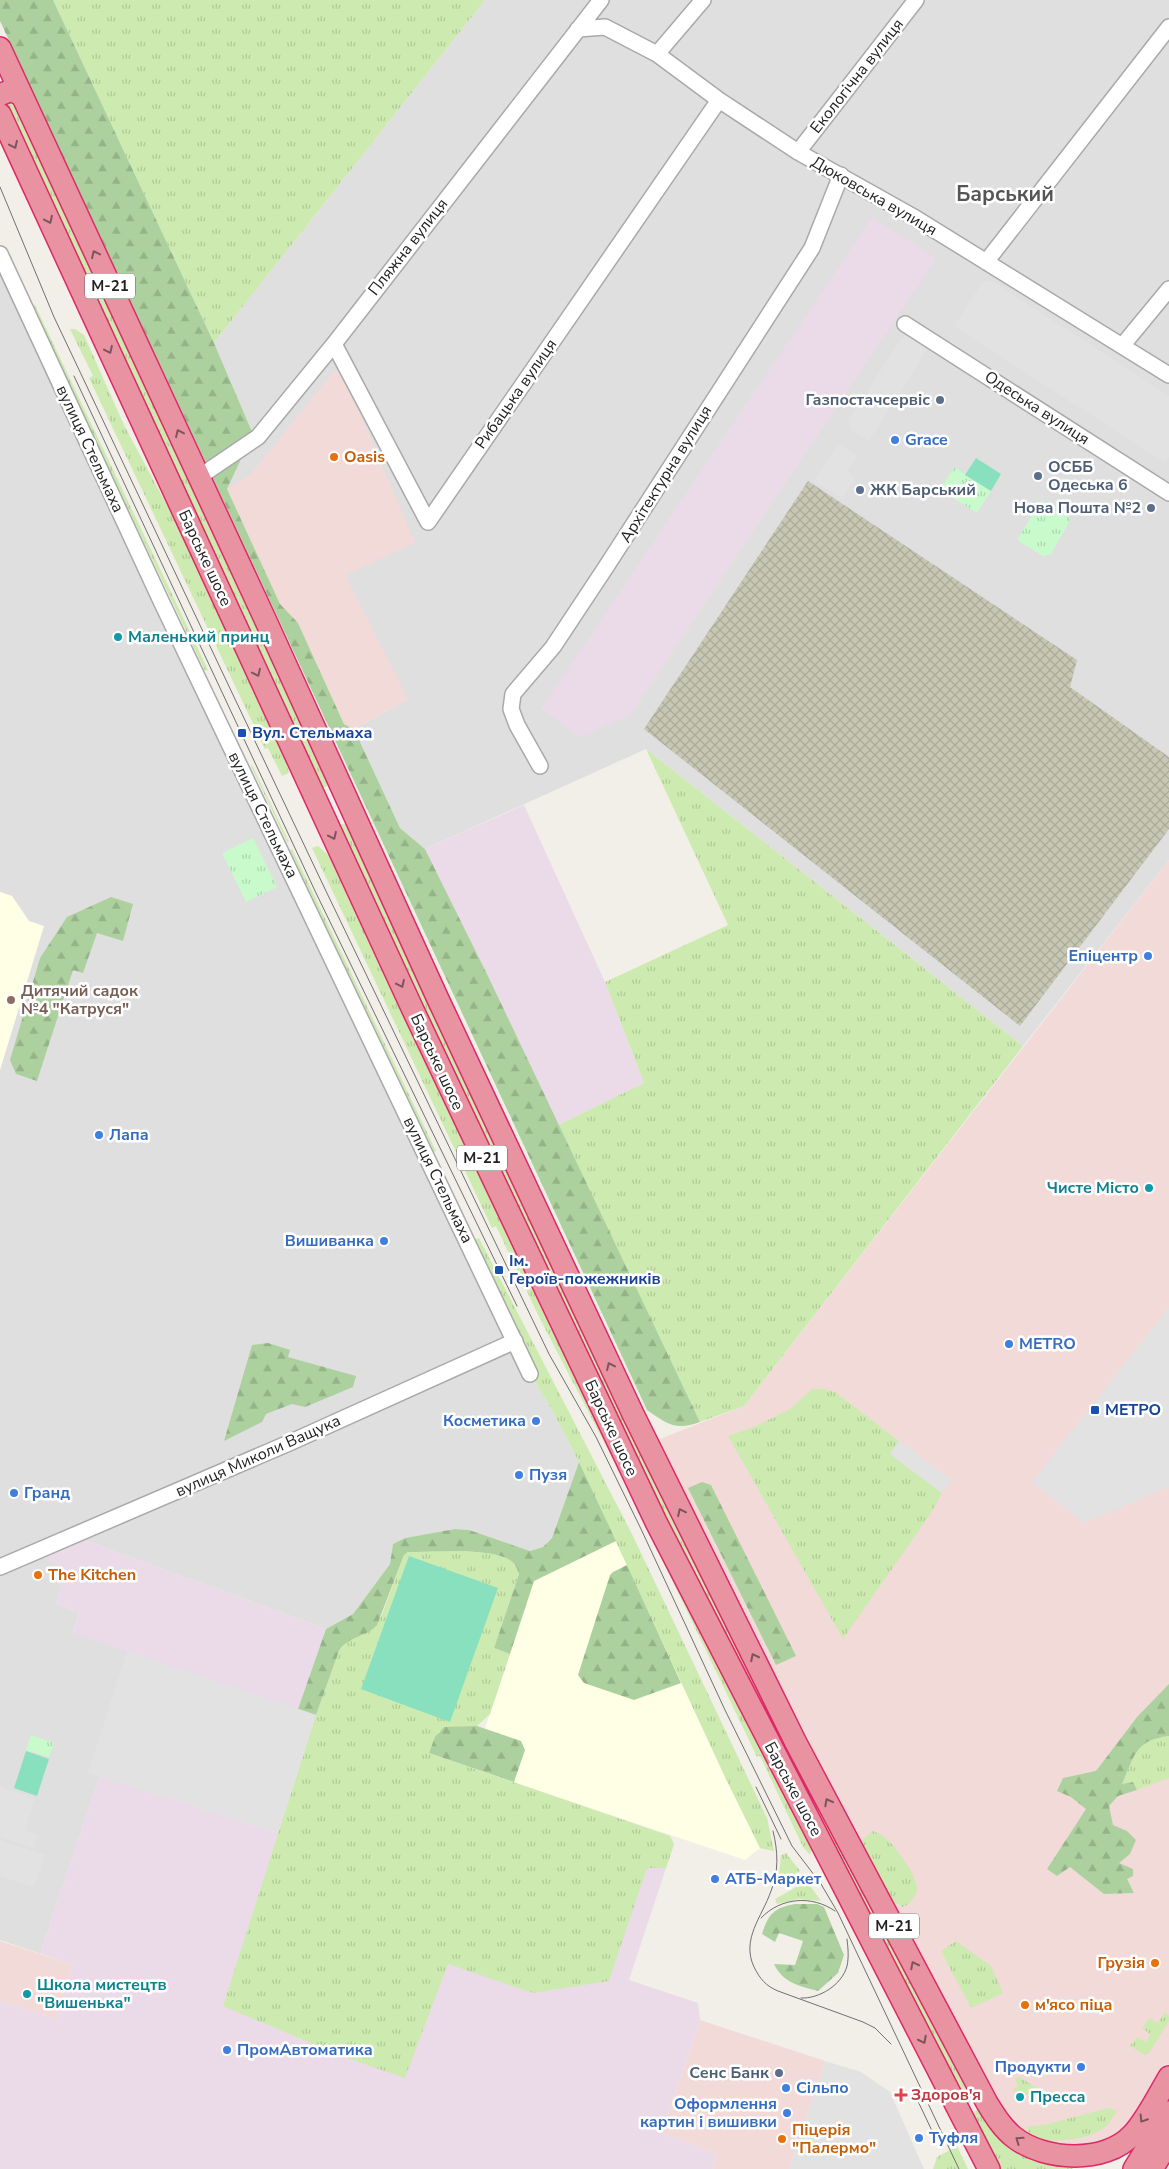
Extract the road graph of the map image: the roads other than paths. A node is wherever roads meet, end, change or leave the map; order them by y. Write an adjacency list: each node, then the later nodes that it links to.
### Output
1 (601, 0): 5 (street, Пляжна вулиця)
2 (703, 0): 7 (street)
3 (916, 0): 12 (street, Екологічна вулиця)
4 (1169, 27): 15 (street)
5 (578, 29): 7 (street, Дюковська вулиця); 18 (street, Пляжна вулиця)
6 (0, 48): 9 (highway, М-21)
7 (658, 54): 10 (street, Дюковська вулиця)
8 (0, 95): 9 (highway)
9 (22, 95): 21 (highway, М-21, one-way to 9)
10 (719, 100): 12 (street, Дюковська вулиця); 18 (street, Рибацька вулиця)
11 (0, 114): 25 (highway, Барське шосе / М-21, one-way to 25)
12 (798, 152): 13 (street, Дюковська вулиця)
13 (841, 175): 15 (street, Дюковська вулиця); 23 (street, Архітектурна вулиця)
14 (0, 254): 26 (street, вулиця Стельмаха)
15 (986, 262): 19 (street, Дюковська вулиця)
16 (1169, 289): 19 (street)
17 (905, 324): 22 (street, Одеська вулиця)
18 (334, 344): 21 (street, Пляжна вулиця)
19 (1122, 346): 20 (street, Дюковська вулиця)
20 (1169, 375)
21 (199, 477): 24 (highway, М-21)
22 (1169, 493)
23 (540, 766)
24 (347, 800): 25 (highway); 32 (highway, М-21, one-way to 24)
25 (322, 813): 33 (highway, Барське шосе / М-21, one-way to 33)
26 (515, 1341): 27 (street, вулиця Стельмаха); 28 (street, вулиця Миколи Ващука)
27 (530, 1374)
28 (0, 1567)
29 (1169, 2077): 32 (highway, М-21, one-way to 32)
30 (1169, 2112): 34 (highway)
31 (1169, 2142): 35 (highway)
32 (1078, 2164)
33 (986, 2165)
34 (1134, 2169)
35 (1152, 2169)

